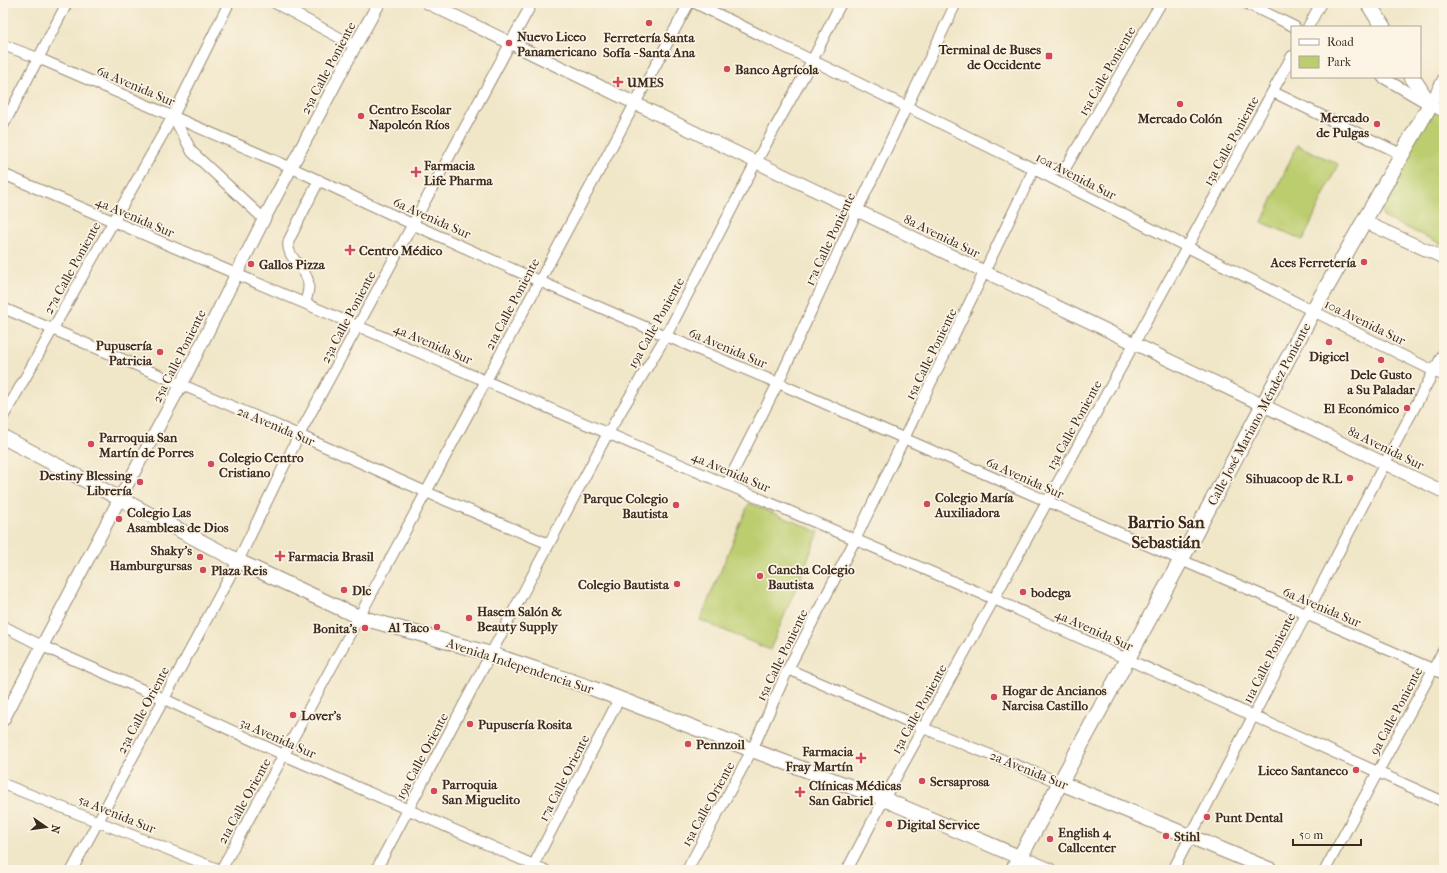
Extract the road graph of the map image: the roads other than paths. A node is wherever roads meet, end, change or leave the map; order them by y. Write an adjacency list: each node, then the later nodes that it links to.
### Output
1 (66, 3): 21 (street)
2 (229, 3): 32 (street, 27a Calle Poniente)
3 (275, 3): 20 (street)
4 (379, 3): 20 (street, 25a Calle Poniente)
5 (428, 3): 18 (street, 8a Avenida Sur)
6 (532, 3): 18 (street, 23a Calle Poniente)
7 (689, 3): 28 (street, 21a Calle Poniente)
8 (695, 3): 23 (street, 10a Avenida Sur)
9 (841, 3): 23 (street, 19a Calle Poniente)
10 (956, 3): 30 (street, 17a Calle Poniente)
11 (1161, 3): 37 (street, 15a Calle Poniente)
12 (1246, 3): 15 (street)
13 (1321, 3): 16 (street)
14 (1368, 3): 17 (main road)
15 (1293, 26)
16 (1309, 26)
17 (1382, 26)
18 (509, 43): 28 (street, 8a Avenida Sur); 44 (street, 23a Calle Poniente)
19 (3, 45): 21 (street, 6a Avenida Sur)
20 (355, 46): 36 (street, 25a Calle Poniente)
21 (38, 58): 32 (street, 6a Avenida Sur); 33 (street)
22 (1291, 58): 27 (street, 13a Calle Poniente)
23 (812, 61): 30 (street, 10a Avenida Sur); 35 (street, 19a Calle Poniente)
24 (1384, 78): 29 (street)
25 (1413, 78): 29 (main road)
26 (1444, 79): 29 (street, Calle José Mariano Méndez Poniente)
27 (1273, 92): 34 (street); 45 (street, 13a Calle Poniente)
28 (635, 103): 35 (street, 8a Avenida Sur); 49 (street, 21a Calle Poniente)
29 (1430, 105): 31 (street); 34 (main road, Calle José Mariano Méndez Poniente)
30 (907, 108): 37 (street, 10a Avenida Sur); 40 (street, 17a Calle Poniente)
31 (1444, 112)
32 (173, 116): 36 (street, 6a Avenida Sur); 41 (street); 42 (street, 27a Calle Poniente)
33 (3, 126)
34 (1401, 154): 43 (main road, Calle José Mariano Méndez Poniente)
35 (756, 162): 40 (street, 8a Avenida Sur); 55 (street, 19a Calle Poniente)
36 (292, 168): 39 (street, 6a Avenida Sur); 41 (street, 25a Calle Poniente)
37 (1034, 169): 45 (street, 10a Avenida Sur); 47 (street, 15a Calle Poniente)
38 (3, 174): 42 (street, 4a Avenida Sur)
39 (319, 180): 44 (street, 6a Avenida Sur); 50 (street)
40 (858, 211): 47 (street, 8a Avenida Sur); 61 (street, 17a Calle Poniente)
41 (264, 219): 48 (street, 25a Calle Poniente)
42 (113, 222): 48 (street, 4a Avenida Sur); 54 (street, 27a Calle Poniente)
43 (1365, 222): 46 (street); 52 (main road, Calle José Mariano Méndez Poniente)
44 (412, 224): 49 (street, 6a Avenida Sur); 53 (street, 23a Calle Poniente)
45 (1187, 247): 52 (street, 10a Avenida Sur); 56 (street, 13a Calle Poniente)
46 (1444, 258)
47 (985, 272): 56 (street, 8a Avenida Sur); 68 (street, 15a Calle Poniente)
48 (236, 274): 50 (street, 4a Avenida Sur); 62 (street, 25a Calle Poniente)
49 (540, 281): 55 (street, 6a Avenida Sur); 60 (street, 21a Calle Poniente)
50 (305, 303): 53 (street, 4a Avenida Sur)
51 (3, 308): 54 (street, 2a Avenida Sur)
52 (1313, 311): 58 (street, 10a Avenida Sur); 63 (main road, Calle José Mariano Méndez Poniente)
53 (358, 326): 60 (street, 4a Avenida Sur); 66 (street, 23a Calle Poniente)
54 (52, 330): 62 (street, 2a Avenida Sur); 64 (street, 27a Calle Poniente)
55 (666, 336): 61 (street, 6a Avenida Sur); 65 (street, 19a Calle Poniente)
56 (1134, 343): 63 (street, 8a Avenida Sur); 74 (street, 13a Calle Poniente)
57 (1444, 352): 58 (street, 11a Calle Poniente)
58 (1434, 371): 59 (street, 10a Avenida Sur); 69 (street, 11a Calle Poniente)
59 (1444, 376)
60 (486, 381): 65 (street, 4a Avenida Sur); 71 (street, 21a Calle Poniente)
61 (778, 383): 68 (street, 6a Avenida Sur); 70 (street, 17a Calle Poniente)
62 (181, 385): 66 (street, 2a Avenida Sur); 73 (street, 25a Calle Poniente)
63 (1264, 406): 69 (street, 8a Avenida Sur); 77 (main road, Calle José Mariano Méndez Poniente)
64 (3, 417)
65 (608, 434): 70 (street, 4a Avenida Sur); 76 (street, 19a Calle Poniente)
66 (299, 435): 71 (street, 2a Avenida Sur); 78 (street, 23a Calle Poniente)
67 (3, 436): 73 (main road, Avenida Independencia Sur)
68 (904, 439): 74 (street, 6a Avenida Sur); 75 (street, 15a Calle Poniente)
69 (1384, 463): 72 (street, 8a Avenida Sur); 80 (street, 11a Calle Poniente)
70 (727, 484): 75 (street, 4a Avenida Sur)
71 (426, 492): 76 (street, 2a Avenida Sur); 81 (street, 21a Calle Poniente)
72 (1444, 492)
73 (120, 498): 78 (main road, Avenida Independencia Sur); 83 (street, 25a Calle Poniente)
74 (1047, 502): 77 (street, 6a Avenida Sur); 79 (street, 13a Calle Poniente)
75 (856, 540): 79 (street, 4a Avenida Sur); 87 (street, 15a Calle Poniente)
76 (549, 544): 85 (street, 19a Calle Poniente)
77 (1181, 560): 80 (street, 6a Avenida Sur); 86 (main road, Calle José Mariano Méndez Poniente)
78 (238, 561): 81 (main road, Avenida Independencia Sur); 90 (street, 23a Calle Oriente)
79 (994, 599): 86 (street, 4a Avenida Sur); 94 (street, 13a Calle Poniente)
80 (1306, 614): 88 (street, 6a Avenida Sur); 92 (street, 11a Calle Poniente)
81 (359, 617): 85 (main road, Avenida Independencia Sur); 96 (street, 21a Calle Oriente)
82 (3, 626): 83 (street, 3a Avenida Sur)
83 (42, 646): 90 (street, 3a Avenida Sur); 93 (street, 25a Calle Poniente)
84 (1444, 649): 88 (street, 9a Calle Poniente)
85 (491, 654): 91 (main road, Avenida Independencia Sur); 102 (street, 19a Calle Oriente)
86 (1128, 659): 92 (street, 4a Avenida Sur); 98 (main road, Calle José Mariano Méndez Poniente)
87 (788, 669): 94 (street, 2a Avenida Sur); 95 (street, 15a Calle Poniente)
88 (1433, 669): 89 (street, 6a Avenida Sur); 97 (street, 9a Calle Poniente)
89 (1444, 674)
90 (164, 699): 96 (street, 3a Avenida Sur); 103 (street, 23a Calle Oriente)
91 (619, 699): 95 (main road, Avenida Independencia Sur); 106 (street, 17a Calle Oriente)
92 (1253, 716): 97 (street, 4a Avenida Sur); 104 (street, 11a Calle Poniente)
93 (3, 720)
94 (923, 728): 98 (street, 2a Avenida Sur); 100 (street, 13a Calle Poniente)
95 (752, 750): 100 (main road, Avenida Independencia Sur); 111 (street, 15a Calle Oriente)
96 (284, 755): 102 (street, 3a Avenida Sur); 108 (street, 21a Calle Oriente)
97 (1377, 773): 101 (street, 4a Avenida Sur); 117 (street, 9a Calle Poniente)
98 (1060, 783): 104 (main road, 2a Avenida Sur); 105 (main road, Calle José Mariano Méndez Poniente)
99 (3, 784): 103 (street, 5a Avenida Sur)
100 (884, 798): 105 (main road, Avenida Independencia Sur); 112 (street, 13a Calle Poniente)
101 (1444, 802)
102 (408, 810): 106 (street, 3a Avenida Sur); 109 (street, 19a Calle Oriente)
103 (98, 821): 107 (street, 23a Calle Oriente); 108 (street, 5a Avenida Sur)
104 (1190, 836): 115 (street, 11a Calle Poniente); 116 (main road, 2a Avenida Sur)
105 (1021, 857): 113 (main road, Calle José Mariano Méndez Poniente); 114 (main road, Avenida Independencia Sur)
106 (532, 868): 110 (street, 3a Avenida Sur)
107 (72, 870)
108 (221, 870)
109 (376, 870)
110 (545, 870)
111 (687, 870)
112 (847, 870)
113 (1013, 870)
114 (1049, 870)
115 (1173, 870)
116 (1271, 870)
117 (1325, 870)

